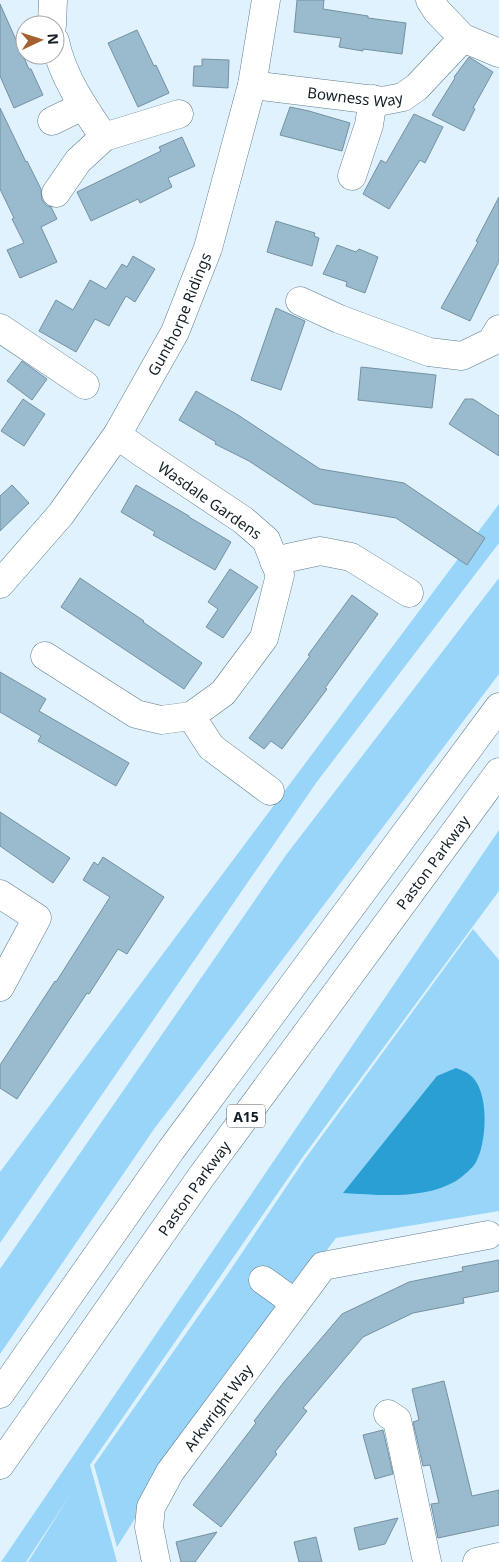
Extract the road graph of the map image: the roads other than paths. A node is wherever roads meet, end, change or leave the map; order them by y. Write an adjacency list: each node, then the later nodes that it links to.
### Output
1 (53, 0): 4 (main road)
2 (266, 0): 8 (main road, Gunthorpe Ridings)
3 (430, 0): 5 (main road)
4 (52, 15)
5 (463, 38): 6 (main road); 9 (main road, Bowness Way)
6 (499, 53)
7 (62, 65): 10 (main road)
8 (252, 84): 9 (main road, Bowness Way); 20 (main road, Gunthorpe Ridings)
9 (373, 99): 14 (main road)
10 (83, 106): 12 (main road); 13 (main road)
11 (179, 114): 13 (main road)
12 (52, 121)
13 (104, 137): 15 (main road)
14 (352, 176)
15 (56, 193)
16 (300, 301): 18 (main road)
17 (0, 328): 19 (main road)
18 (496, 340)
19 (84, 385)
20 (117, 435): 21 (main road, Wasdale Gardens); 22 (main road, Gunthorpe Ridings)
21 (274, 561): 23 (main road); 26 (main road, Wasdale Gardens)
22 (0, 584)
23 (409, 593)
24 (45, 656): 26 (main road, Wasdale Gardens)
25 (499, 707): 34 (main road, A15)
26 (191, 716): 28 (main road)
27 (499, 772): 36 (main road, Paston Parkway / A15)
28 (270, 791)
29 (0, 894): 30 (main road)
30 (0, 987)
31 (488, 1235): 33 (main road, Arkwright Way)
32 (263, 1280): 33 (main road)
33 (295, 1303): 38 (main road, Arkwright Way)
34 (0, 1394)
35 (388, 1414): 39 (main road)
36 (0, 1465)
37 (499, 1557): 40 (main road)
38 (156, 1562)
39 (427, 1562)
40 (477, 1562)

